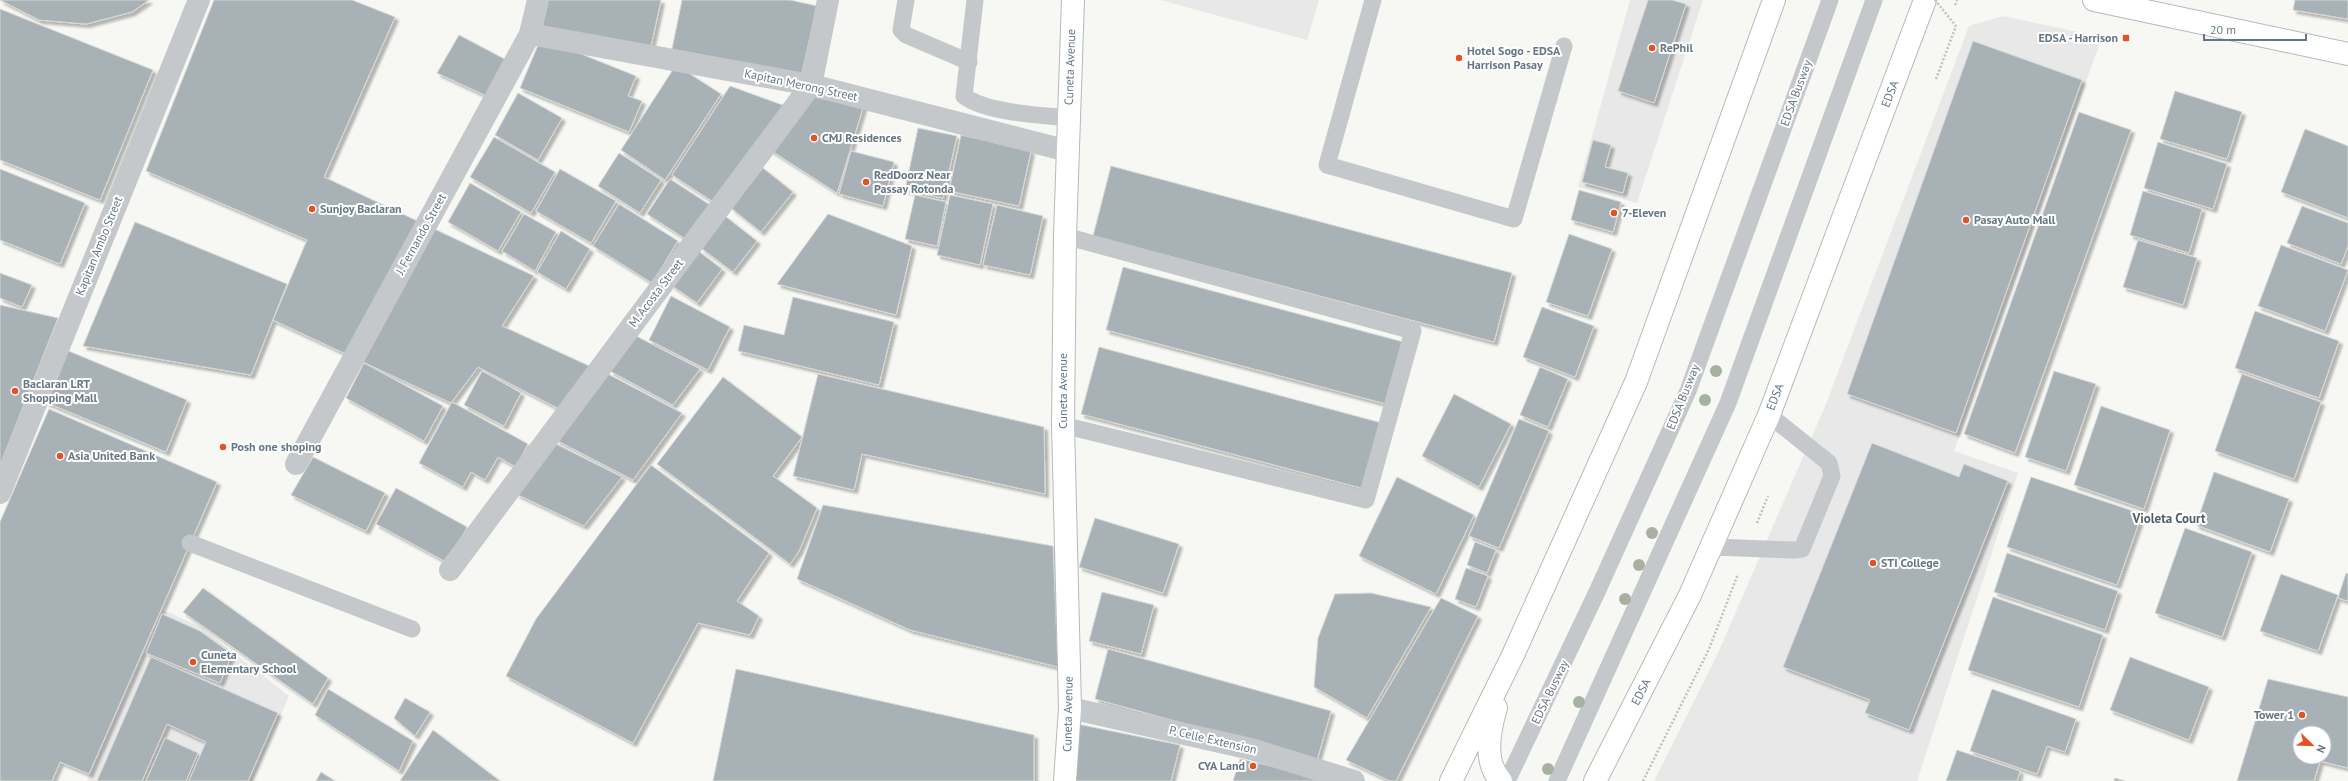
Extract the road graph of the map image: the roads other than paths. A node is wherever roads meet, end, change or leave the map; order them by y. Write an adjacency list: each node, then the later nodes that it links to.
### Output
1 (198, 0): 24 (street, Kapitan Ambo Street)
2 (538, 0): 13 (street, J. Fernando Street)
3 (828, 0): 17 (street, M. Acosta Street)
4 (906, 0): 16 (lane)
5 (975, 0): 16 (lane)
6 (1073, 0): 18 (main road, Cuneta Avenue)
7 (1373, 0): 14 (lane)
8 (1774, 0): 29 (main road)
9 (1830, 0): 35 (lane, EDSA Busway)
10 (1874, 0): 36 (lane)
11 (1925, 0): 21 (main road, EDSA)
12 (2094, 0): 15 (main road)
13 (530, 34): 17 (street, Kapitan Merong Street); 23 (street, J. Fernando Street)
14 (1564, 46)
15 (2348, 54)
16 (968, 62): 18 (lane)
17 (811, 85): 19 (street, Kapitan Merong Street); 27 (street, M. Acosta Street)
18 (1069, 118): 19 (main road, Cuneta Avenue)
19 (1068, 151): 20 (main road, Cuneta Avenue)
20 (1065, 236): 22 (main road, Cuneta Avenue); 22 (lane)
21 (1769, 415): 26 (main road, EDSA); 26 (lane)
22 (1063, 425): 30 (main road, Cuneta Avenue)
23 (296, 464)
24 (0, 493)
25 (190, 543): 28 (lane)
26 (1712, 547): 37 (main road, EDSA)
27 (450, 570)
28 (412, 629)
29 (1513, 655): 33 (main road); 34 (main road)
30 (1070, 708): 31 (main road, Cuneta Avenue); 32 (street, P. Celle Extension)
31 (1065, 781)
32 (1354, 781)
33 (1450, 781)
34 (1501, 781)
35 (1507, 781)
36 (1557, 781)
37 (1595, 781)

